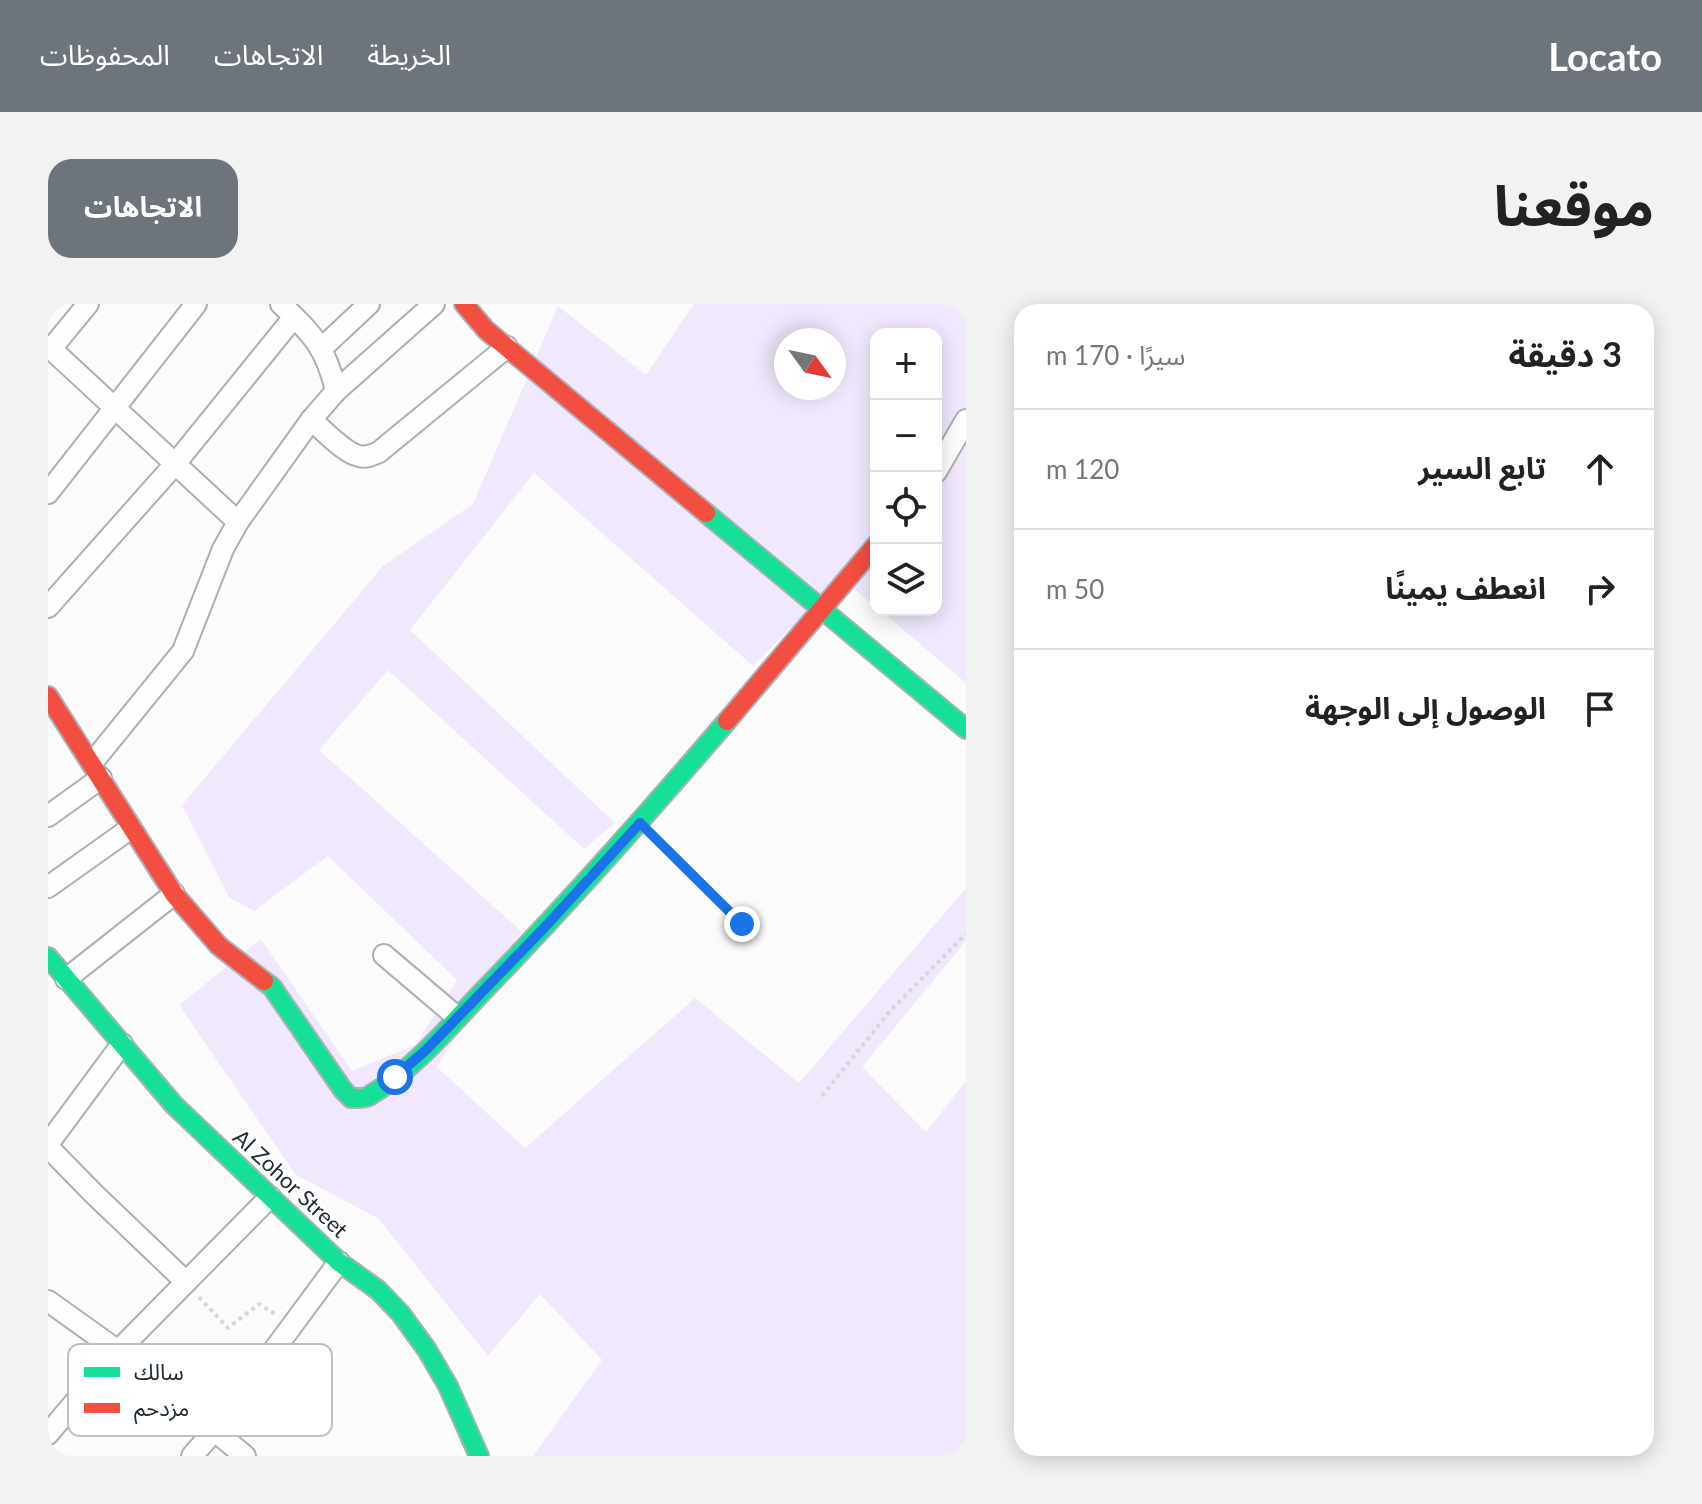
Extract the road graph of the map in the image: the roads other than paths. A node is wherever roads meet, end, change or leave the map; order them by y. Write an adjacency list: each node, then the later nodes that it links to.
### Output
1 (88, 304): 8 (street)
2 (196, 304): 11 (street)
3 (369, 304): 9 (street)
4 (434, 304): 10 (street)
5 (464, 304): 7 (street)
6 (288, 310): 9 (street); 15 (street)
7 (507, 347): 12 (street); 20 (street)
8 (49, 348): 11 (street)
9 (322, 348): 10 (street)
10 (336, 391): 12 (street)
11 (115, 408): 15 (street); 16 (street)
12 (311, 420): 17 (street)
13 (966, 420): 14 (street)
14 (942, 462)
15 (175, 464): 17 (street); 19 (street)
16 (48, 493)
17 (238, 522): 23 (street)
18 (870, 552): 20 (street)
19 (48, 607)
20 (822, 608): 22 (street); 31 (street)
21 (50, 703): 23 (street)
22 (966, 729)
23 (96, 771): 24 (street); 25 (street)
24 (48, 816)
25 (131, 828): 26 (street); 27 (street)
26 (48, 887)
27 (174, 894): 30 (street); 31 (street)
28 (384, 955): 31 (street)
29 (48, 957): 30 (street, Al Zohor Street)
30 (66, 979): 32 (street, Al Zohor Street)
31 (457, 1017)
32 (122, 1044): 33 (street); 34 (street, Al Zohor Street)
33 (48, 1145): 36 (street)
34 (270, 1197): 35 (street, Al Zohor Street); 36 (street)
35 (339, 1262): 40 (street); 47 (street, Al Zohor Street)
36 (186, 1282): 39 (street)
37 (48, 1301): 38 (street)
38 (108, 1344)
39 (125, 1344)
40 (280, 1344)
41 (68, 1410): 42 (street)
42 (48, 1434)
43 (210, 1436): 45 (street)
44 (222, 1436): 46 (street)
45 (192, 1456)
46 (245, 1456)
47 (479, 1456)

